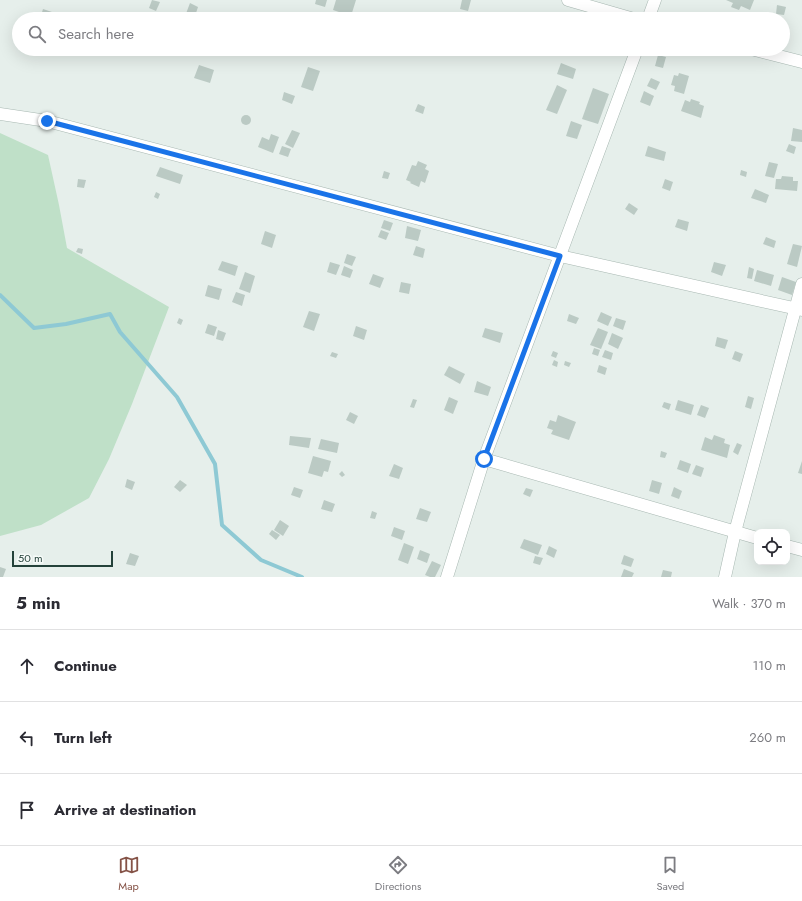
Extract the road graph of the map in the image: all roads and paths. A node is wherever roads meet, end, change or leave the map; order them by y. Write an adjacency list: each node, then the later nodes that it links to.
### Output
1 (568, 0): 3 (street)
2 (655, 0): 4 (street)
3 (610, 12)
4 (651, 12)
5 (634, 56): 9 (street)
6 (778, 56): 7 (street)
7 (802, 62)
8 (0, 114): 9 (street)
9 (560, 256): 11 (street); 12 (street)
10 (802, 284): 11 (street)
11 (799, 309): 13 (street)
12 (484, 459): 13 (street); 17 (street)
13 (735, 532): 14 (street); 18 (street)
14 (754, 537)
15 (790, 547): 16 (street)
16 (802, 550)
17 (448, 577)
18 (725, 577)

